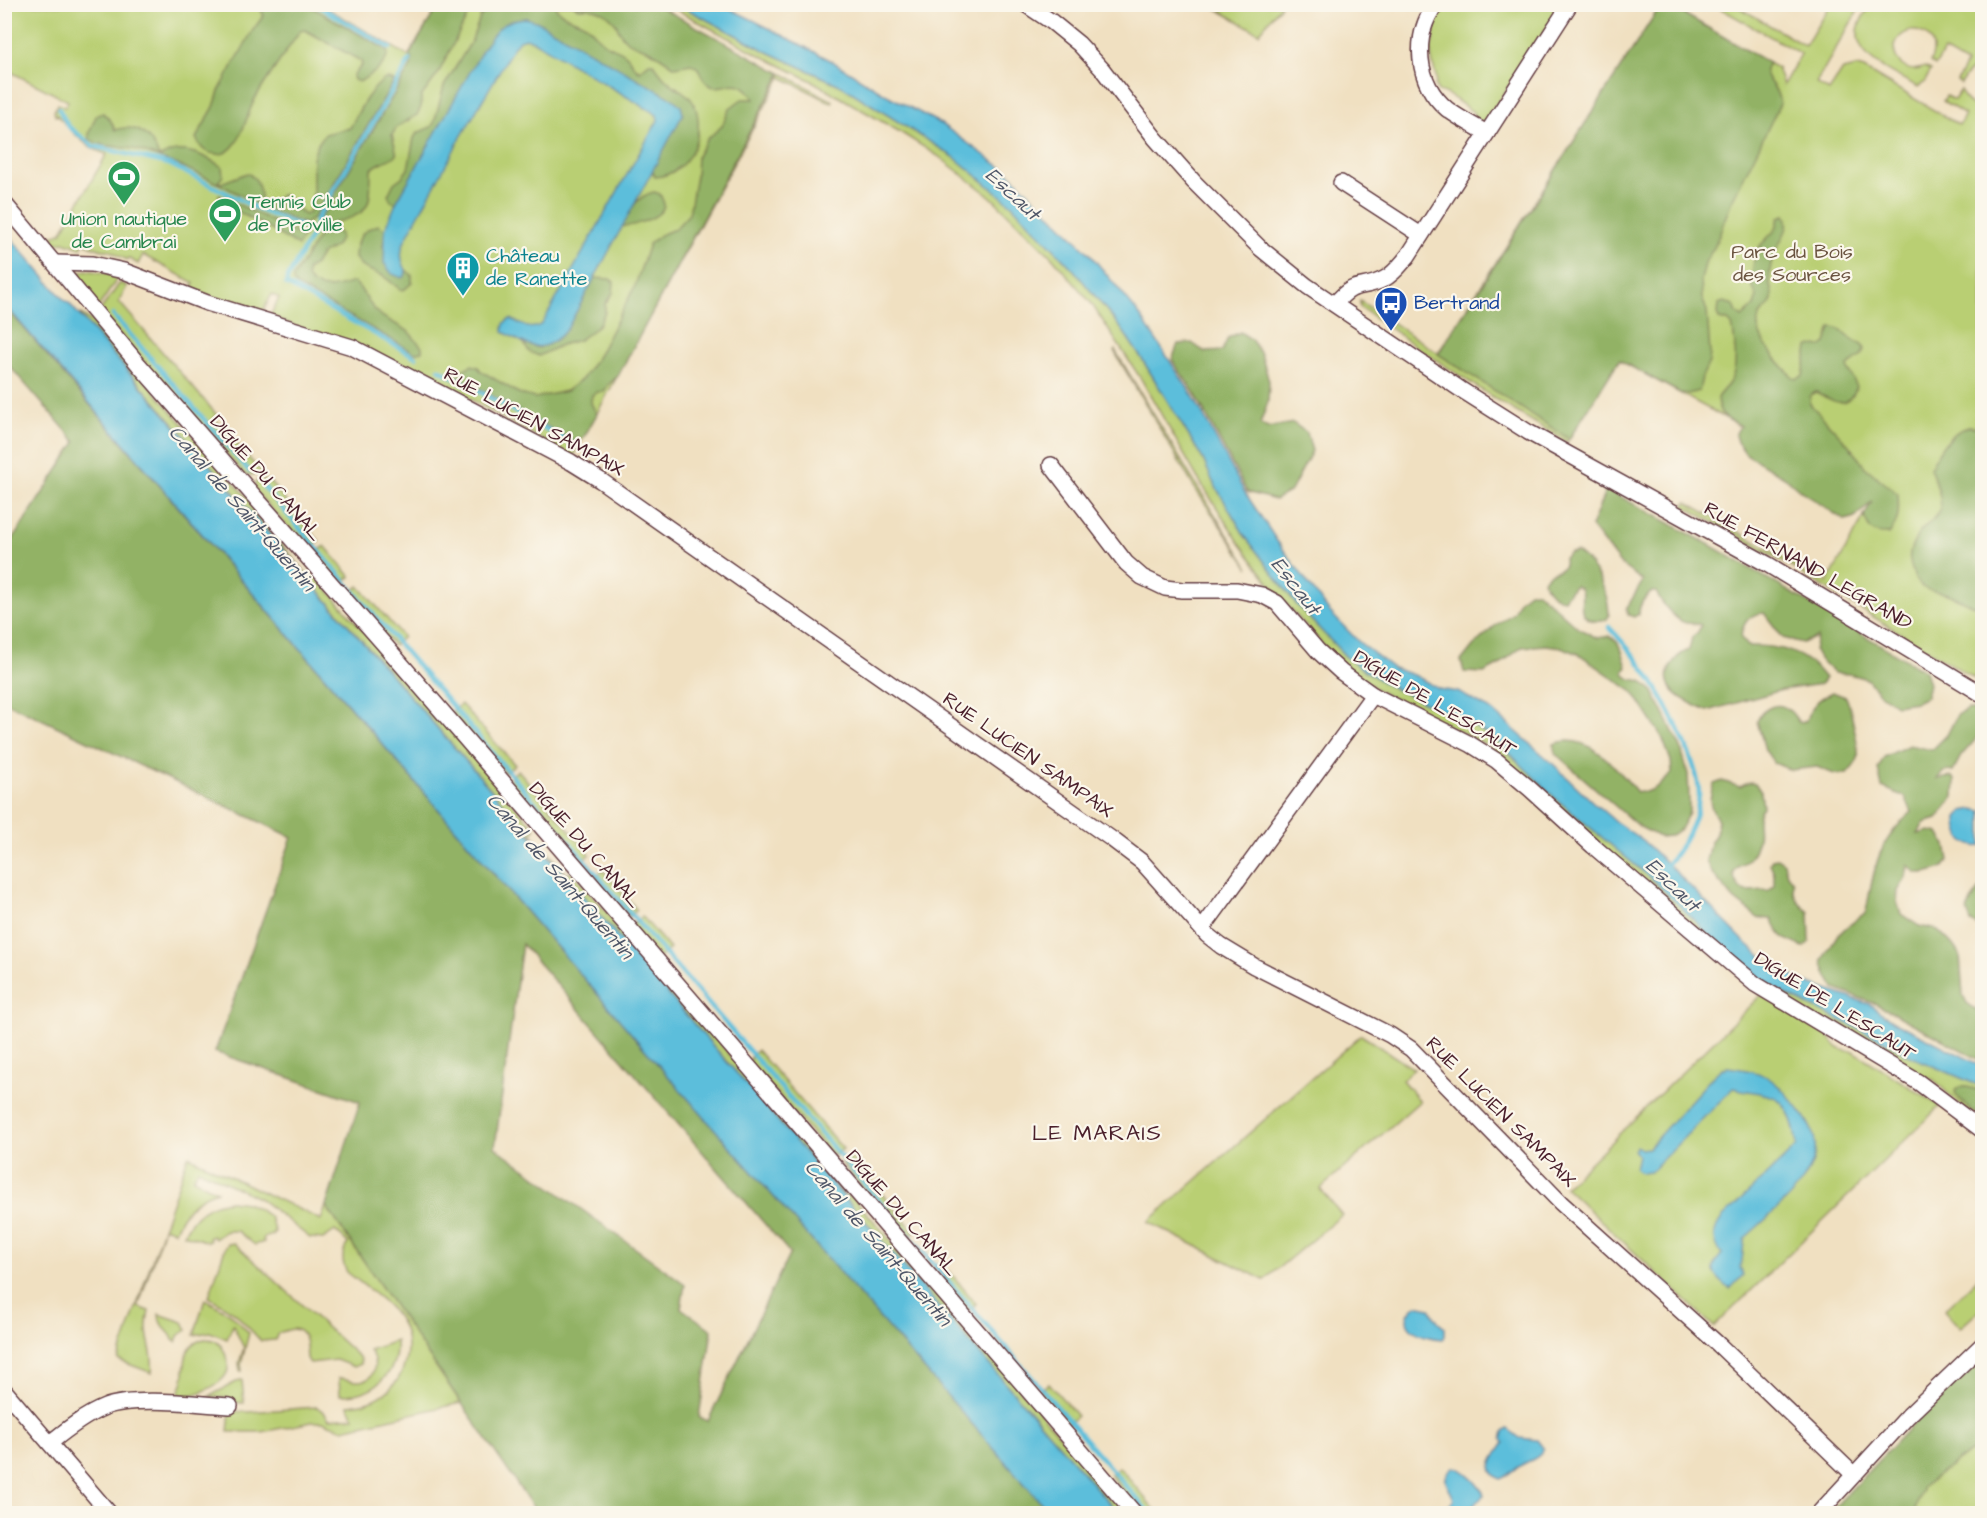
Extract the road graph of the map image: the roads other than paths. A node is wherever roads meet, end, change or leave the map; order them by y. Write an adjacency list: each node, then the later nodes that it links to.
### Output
1 (1025, 4): 9 (street, RUE FERNAND LEGRAND)
2 (1436, 4): 4 (street)
3 (1565, 6): 4 (street)
4 (1487, 134): 7 (street)
5 (1341, 183): 7 (street)
6 (4, 203): 8 (street, DIGUE DU CANAL)
7 (1421, 235): 9 (street)
8 (55, 263): 13 (street, RUE LUCIEN SAMPAIX); 21 (street, DIGUE DU CANAL)
9 (1335, 304): 11 (street, RUE FERNAND LEGRAND)
10 (1051, 465): 12 (street, DIGUE DE L'ESCAUT)
11 (1983, 694)
12 (1373, 695): 13 (street); 14 (street, DIGUE DE L'ESCAUT)
13 (1202, 929): 19 (street, RUE LUCIEN SAMPAIX)
14 (1983, 1130)
15 (1983, 1345): 19 (street)
16 (4, 1390): 18 (street)
17 (230, 1406): 18 (street)
18 (50, 1443): 20 (street)
19 (1853, 1474): 22 (street)
20 (110, 1514)
21 (1135, 1514)
22 (1818, 1514)

